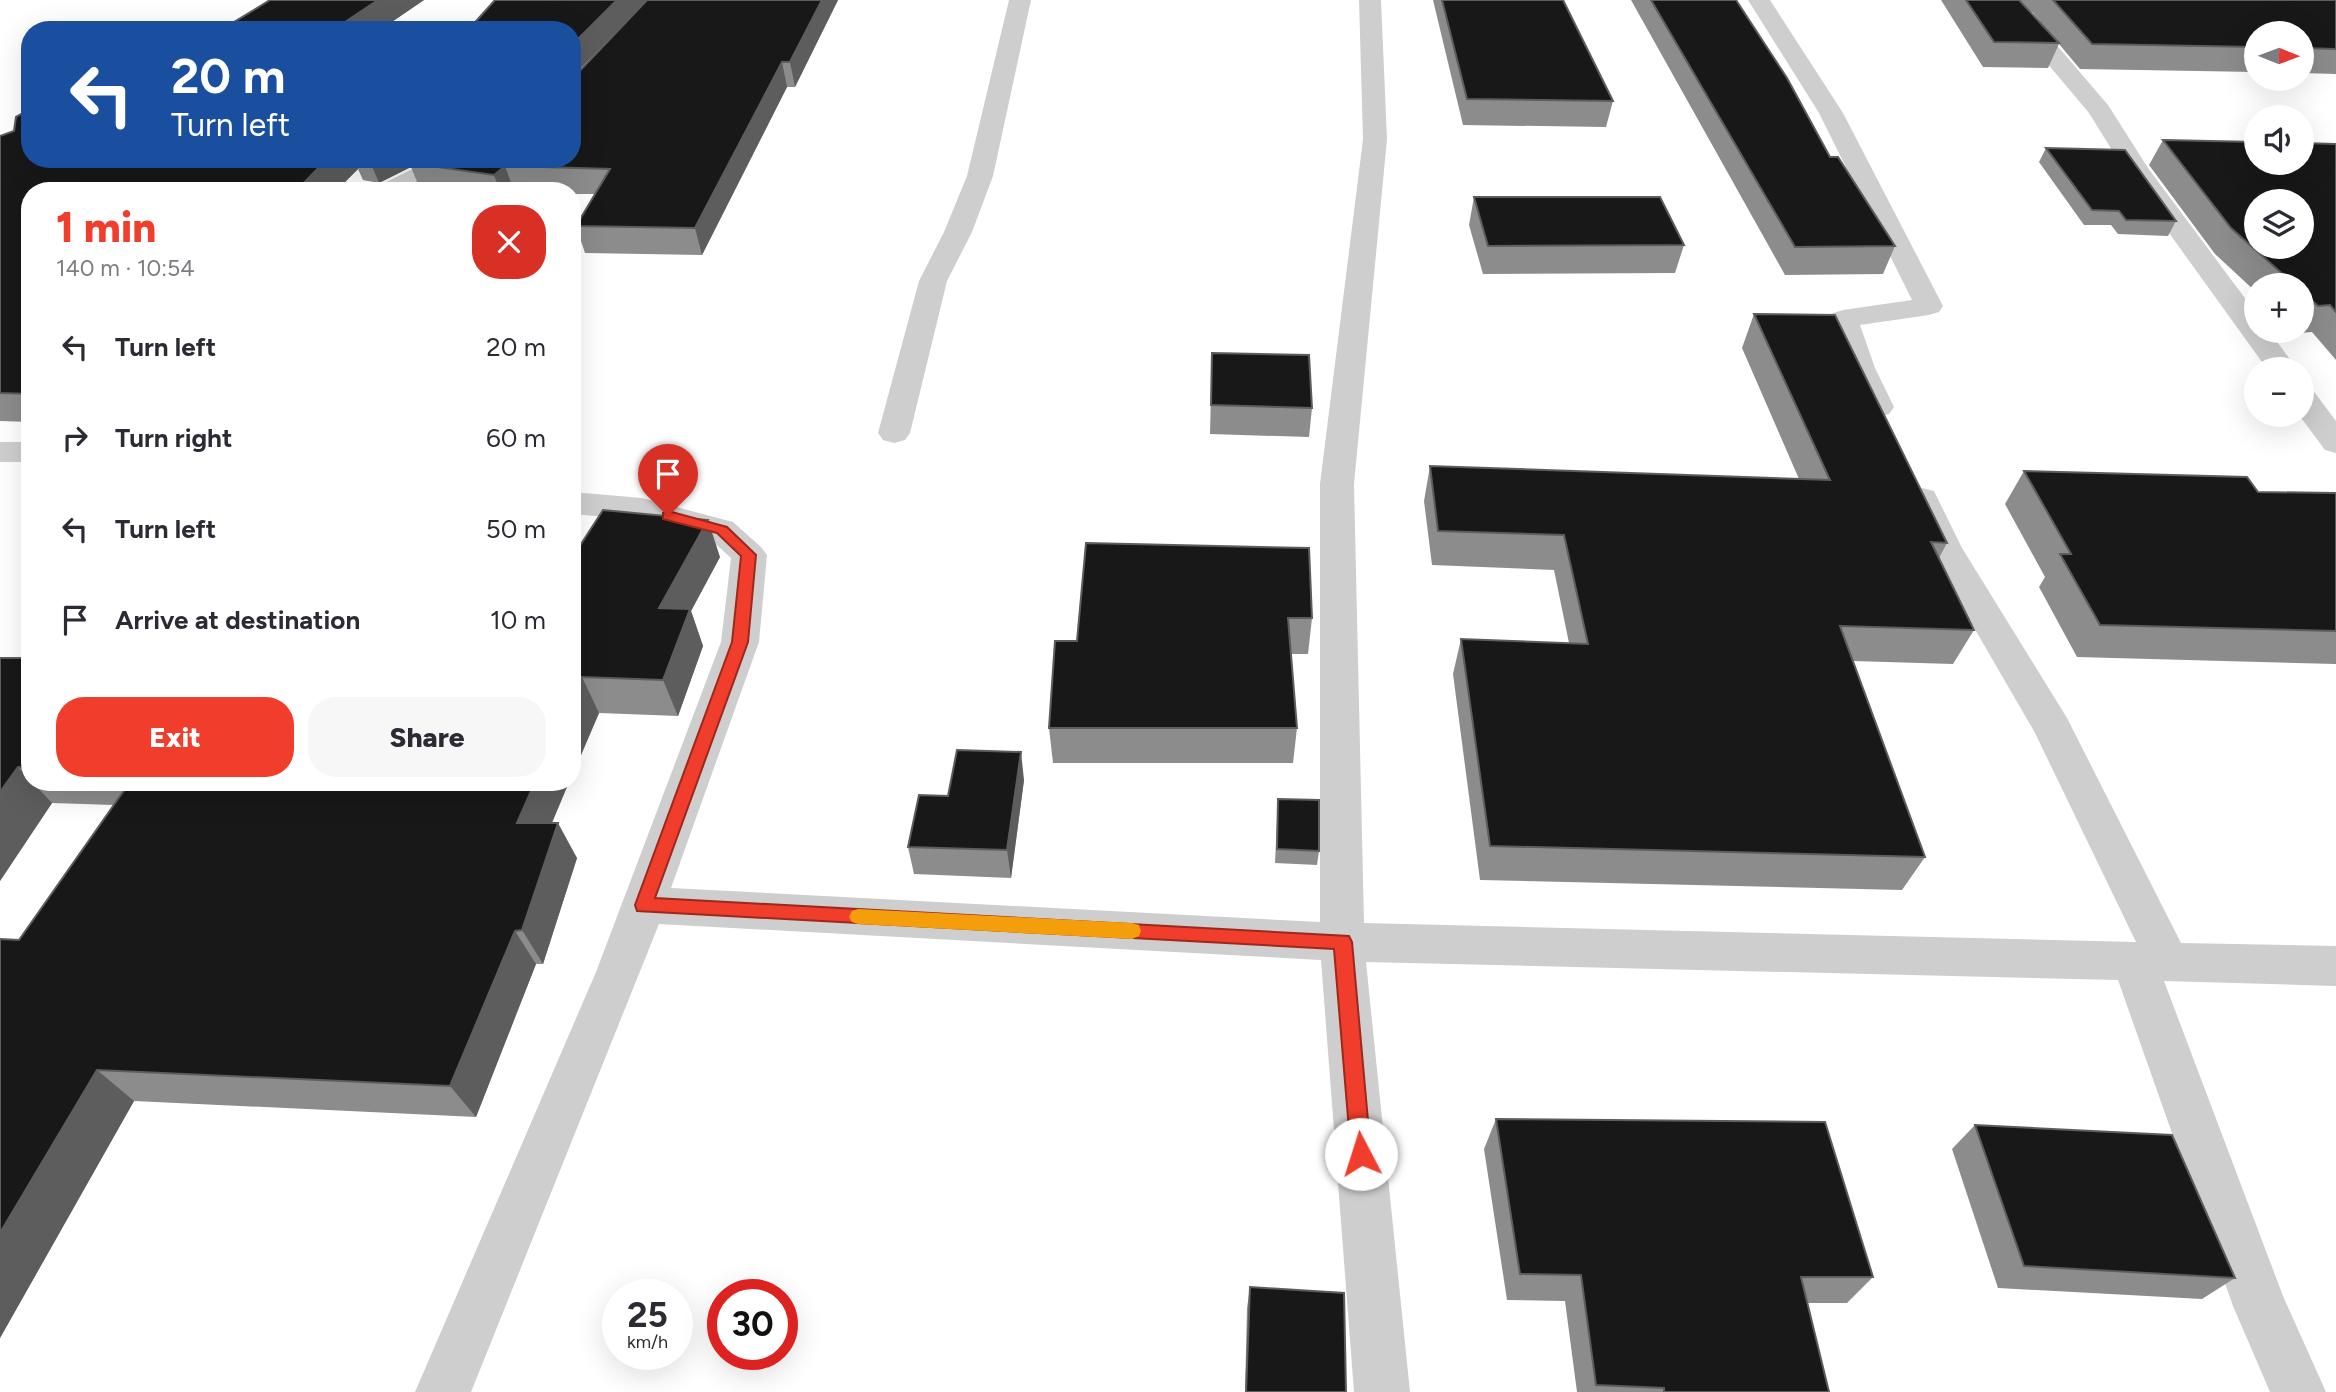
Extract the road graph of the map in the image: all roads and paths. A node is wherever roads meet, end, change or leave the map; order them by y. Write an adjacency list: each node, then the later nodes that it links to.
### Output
1 (1020, 0): 9 (street)
2 (1370, 0): 17 (street)
3 (1759, 0): 10 (street)
4 (2000, 0): 7 (street)
5 (435, 168): 6 (street)
6 (407, 182)
7 (2273, 357)
8 (2314, 413): 11 (street)
9 (894, 433)
10 (1894, 440)
11 (2336, 443)
12 (0, 452): 13 (street)
13 (21, 452)
14 (1911, 476): 18 (street)
15 (581, 504): 16 (street)
16 (644, 905): 17 (street); 20 (street)
17 (1342, 942): 18 (street); 21 (street)
18 (2151, 961): 19 (street); 22 (street)
19 (2336, 966)
20 (443, 1392)
21 (1382, 1392)
22 (2298, 1392)

